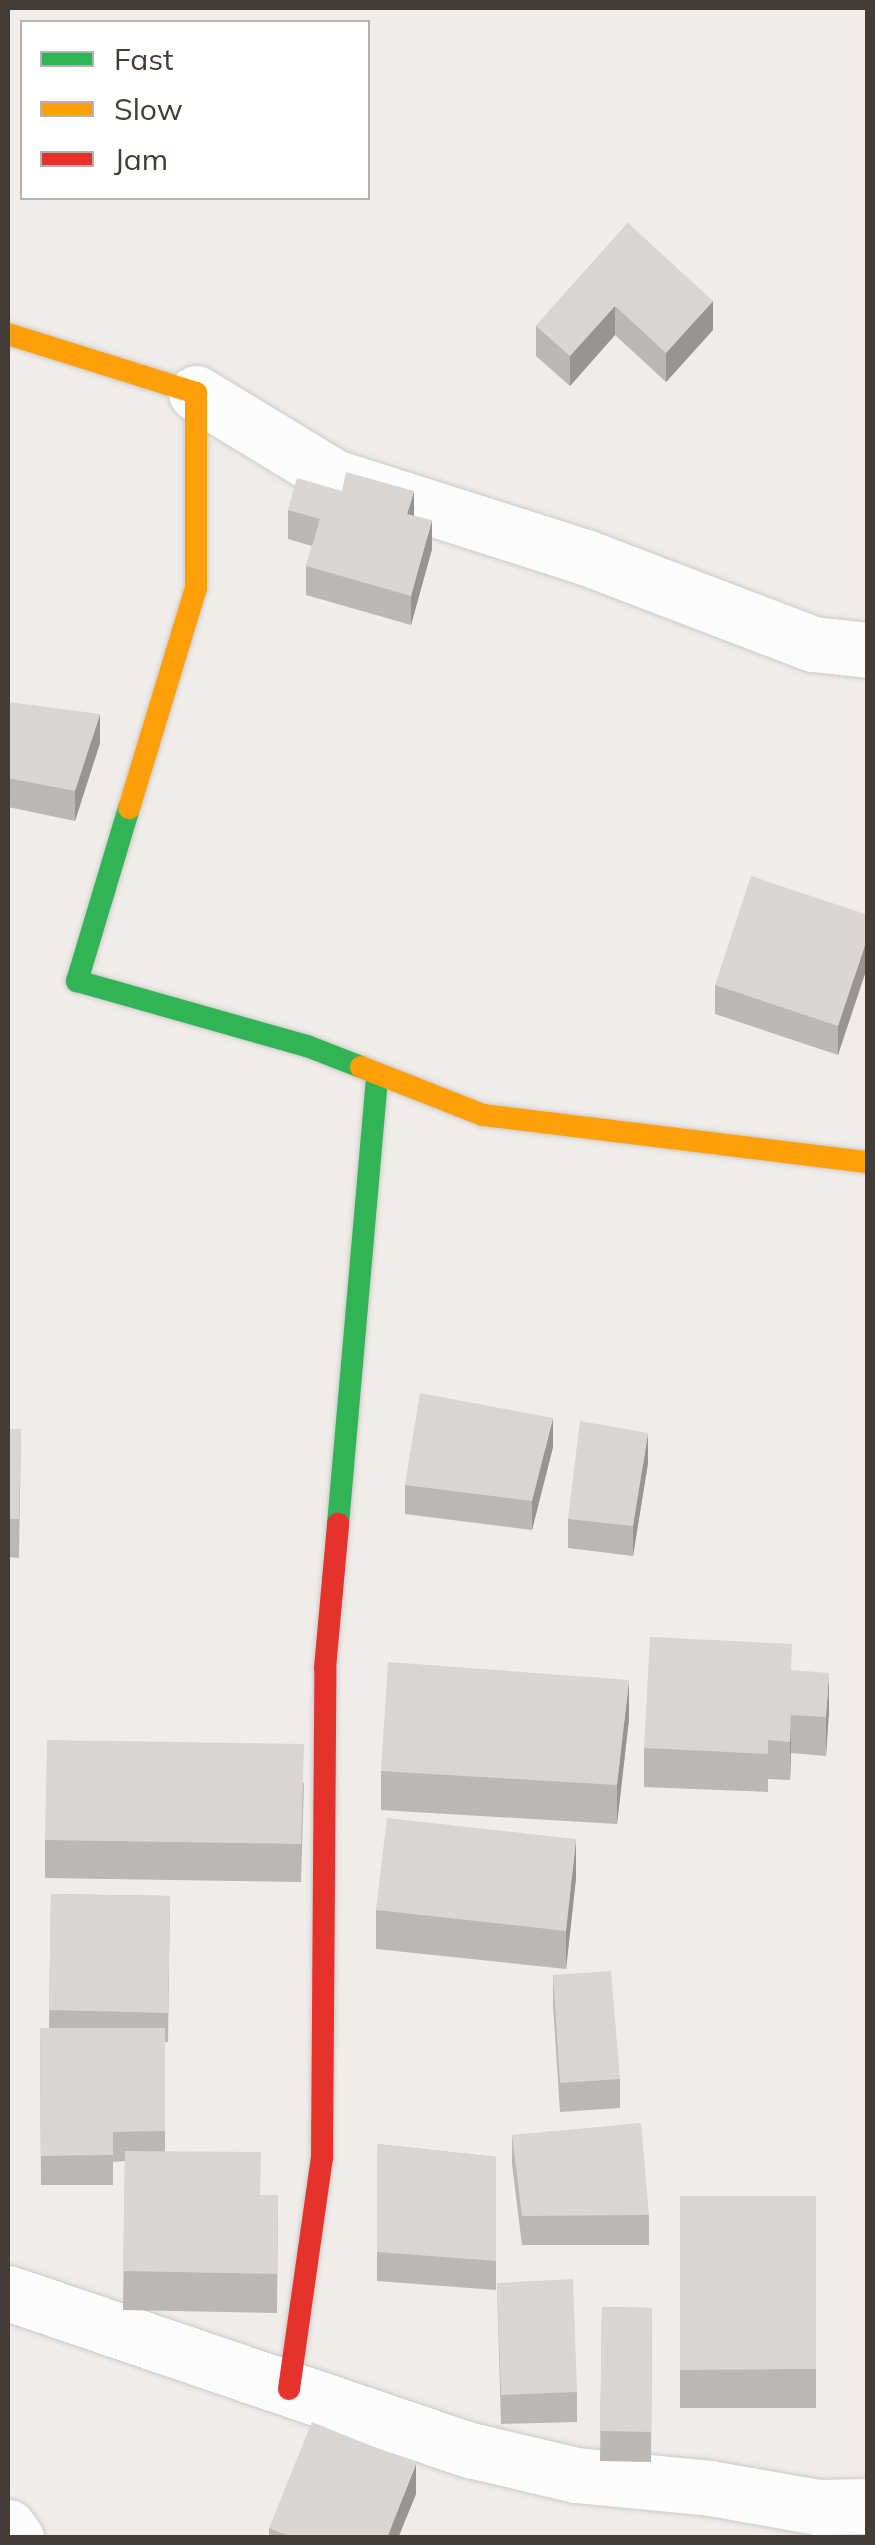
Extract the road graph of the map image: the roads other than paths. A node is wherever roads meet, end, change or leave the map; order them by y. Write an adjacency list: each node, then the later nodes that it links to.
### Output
1 (8, 334): 2 (street)
2 (196, 393): 3 (street); 4 (street)
3 (868, 650)
4 (377, 1074): 5 (street); 7 (street)
5 (868, 1162)
6 (8, 2293): 7 (street)
7 (289, 2389): 8 (street)
8 (868, 2506)
9 (8, 2527): 10 (street)
10 (16, 2538)

